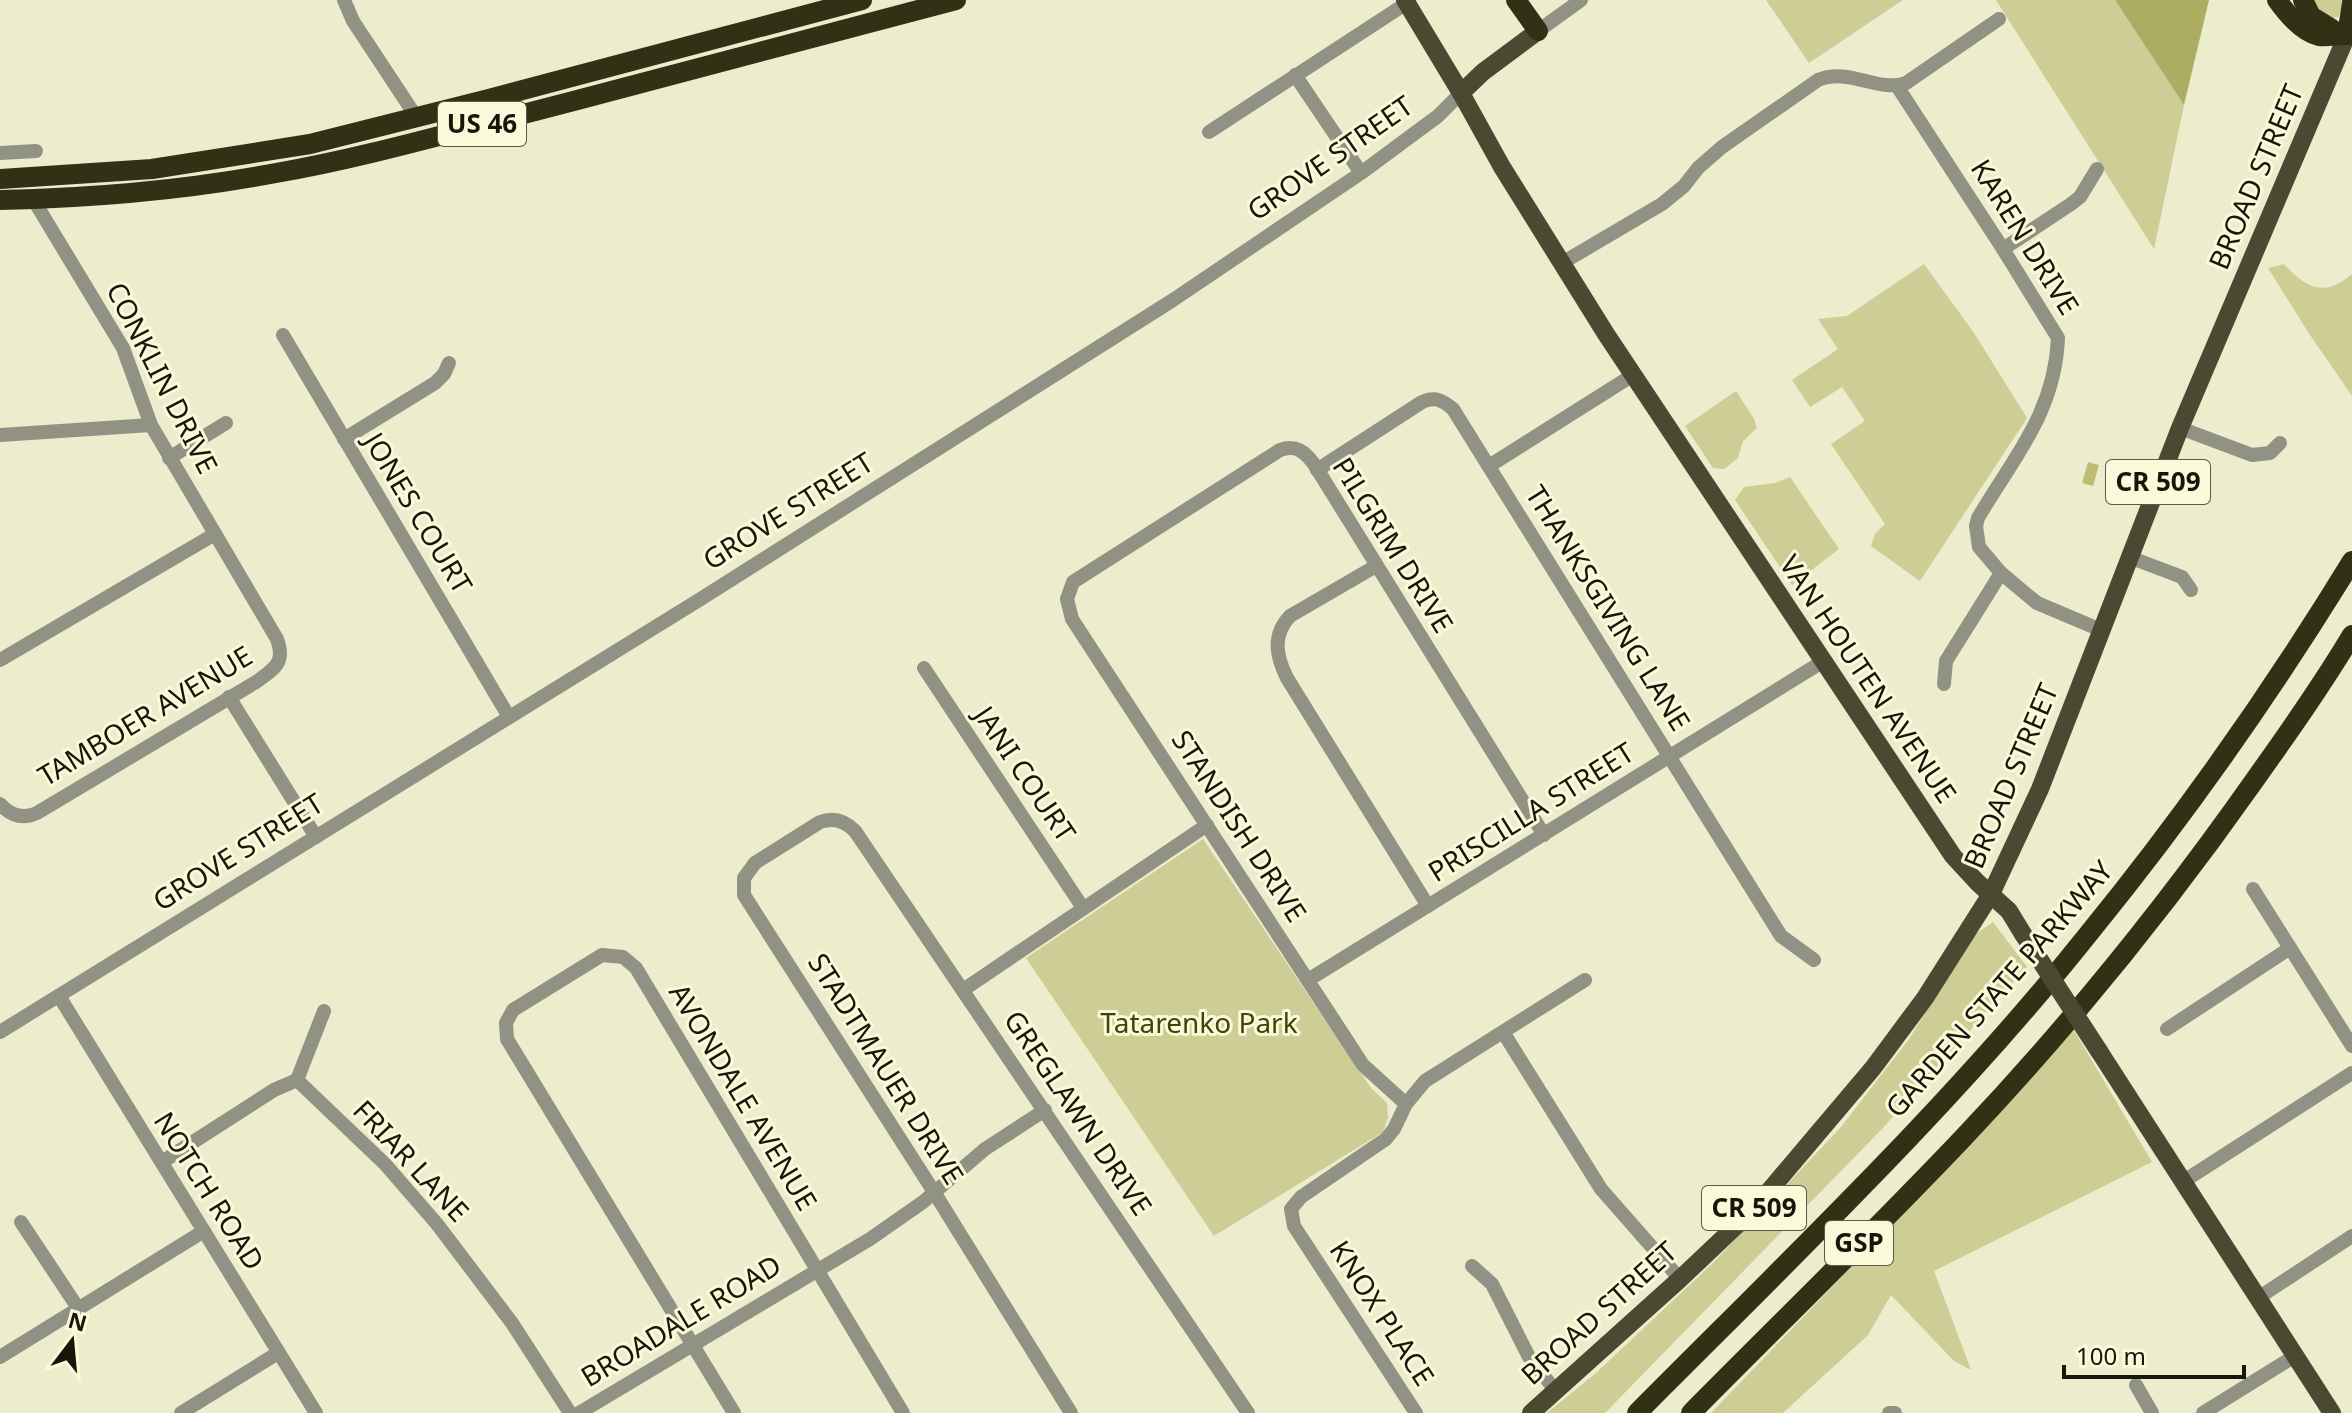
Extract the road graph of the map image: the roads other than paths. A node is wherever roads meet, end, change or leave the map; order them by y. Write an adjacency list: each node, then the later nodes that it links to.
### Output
1 (344, 0): 16 (street)
2 (862, 0): 16 (highway, US 46)
3 (956, 0): 23 (highway, US 46)
4 (1516, 0): 11 (highway)
5 (1581, 0): 11 (street, GROVE STREET)
6 (2277, 0): 12 (highway)
7 (2303, 0): 12 (highway)
8 (1406, 2): 13 (street); 15 (main road, VAN HOUTEN AVENUE)
9 (2352, 3): 12 (highway)
10 (1999, 19): 14 (street)
11 (1538, 31): 15 (main road, GROVE STREET)
12 (2350, 34): 32 (main road, BROAD STREET / CR 509)
13 (1295, 75): 17 (street); 21 (street)
14 (1897, 86): 25 (street, KAREN DRIVE); 26 (street)
15 (1461, 93): 21 (street, GROVE STREET); 26 (main road, VAN HOUTEN AVENUE)
16 (417, 118): 22 (highway, US 46)
17 (1209, 132)
18 (36, 151): 19 (street)
19 (0, 153)
20 (2097, 169): 25 (street)
21 (1361, 173): 54 (street, GROVE STREET)
22 (0, 179)
23 (33, 199): 24 (highway, US 46); 31 (street, CONKLIN DRIVE)
24 (0, 200)
25 (2003, 249): 44 (street, KAREN DRIVE)
26 (1562, 263): 29 (main road, VAN HOUTEN AVENUE)
27 (283, 335): 34 (street, JONES COURT)
28 (449, 363): 34 (street)
29 (1633, 375): 37 (street); 50 (main road, VAN HOUTEN AVENUE)
30 (226, 423): 36 (street)
31 (151, 425): 33 (street); 36 (street, CONKLIN DRIVE)
32 (2180, 428): 35 (street); 40 (main road, BROAD STREET / CR 509)
33 (0, 435)
34 (344, 439): 54 (street, JONES COURT)
35 (2280, 443)
36 (169, 458): 39 (street, CONKLIN DRIVE)
37 (1489, 466): 38 (street, THANKSGIVING LANE); 55 (street, THANKSGIVING LANE)
38 (1317, 470): 42 (street, PILGRIM DRIVE); 43 (street, PILGRIM DRIVE)
39 (215, 534): 46 (street, CONKLIN DRIVE); 49 (street)
40 (2129, 557): 45 (street); 47 (main road, BROAD STREET / CR 509)
41 (2352, 561): 107 (highway, GARDEN STATE PARKWAY / GSP)
42 (1376, 566): 58 (street, PILGRIM DRIVE); 63 (street)
43 (1092, 569): 57 (street, STANDISH DRIVE)
44 (2001, 573): 47 (street, KAREN DRIVE); 52 (street)
45 (2191, 590)
46 (267, 622): 53 (street, TAMBOER AVENUE)
47 (2101, 630): 62 (main road, BROAD STREET / CR 509)
48 (2352, 635): 108 (highway, GSP)
49 (0, 660)
50 (1822, 662): 55 (street, PRISCILLA STREET); 62 (main road, VAN HOUTEN AVENUE)
51 (924, 668): 64 (street, JANI COURT)
52 (1944, 684)
53 (229, 697): 56 (street, TAMBOER AVENUE); 59 (street)
54 (509, 717): 59 (street, GROVE STREET)
55 (1670, 756): 58 (street, PRISCILLA STREET); 66 (street, THANKSGIVING LANE)
56 (0, 804)
57 (1207, 825): 64 (street); 67 (street, STANDISH DRIVE)
58 (1544, 835): 63 (street, PRISCILLA STREET)
59 (316, 837): 70 (street, GROVE STREET)
60 (864, 843): 69 (street, GREGLAWN DRIVE); 82 (street, STADTMAUER DRIVE)
61 (2253, 889): 65 (street)
62 (1991, 894): 81 (main road, VAN HOUTEN AVENUE, bridge); 88 (main road, BROAD STREET / CR 509)
63 (1428, 906): 67 (street, PRISCILLA STREET)
64 (1083, 908): 69 (street)
65 (2290, 948): 72 (street); 75 (street)
66 (1814, 960)
67 (1308, 980): 78 (street, STANDISH DRIVE)
68 (1585, 980): 74 (street, KNOX PLACE)
69 (963, 990): 79 (street, GREGLAWN DRIVE)
70 (59, 996): 73 (street, GROVE STREET); 80 (street, NOTCH ROAD)
71 (324, 1011): 77 (street)
72 (2167, 1029)
73 (0, 1032)
74 (1503, 1032): 78 (street, KNOX PLACE); 88 (street)
75 (2352, 1046)
76 (2352, 1073): 81 (street)
77 (297, 1080): 80 (street); 99 (street, FRIAR LANE)
78 (1406, 1104): 105 (street, KNOX PLACE)
79 (1045, 1110): 82 (street, BROADALE ROAD); 104 (street, GREGLAWN DRIVE)
80 (162, 1162): 84 (street, NOTCH ROAD)
81 (2184, 1181): 89 (main road, VAN HOUTEN AVENUE)
82 (934, 1192): 87 (street, BROADALE ROAD); 103 (street, STADTMAUER DRIVE)
83 (21, 1222): 90 (street)
84 (204, 1231): 90 (street); 92 (street, NOTCH ROAD)
85 (2352, 1236): 89 (street)
86 (1472, 1266): 96 (street)
87 (816, 1270): 91 (street, BROADALE ROAD); 91 (street, AVONDALE AVENUE); 102 (street, AVONDALE AVENUE)
88 (1680, 1279): 96 (main road, BROAD STREET / CR 509)
89 (2258, 1298): 93 (main road, VAN HOUTEN AVENUE)
90 (78, 1308): 94 (street)
91 (692, 1345): 100 (street, BROADALE ROAD); 101 (street)
92 (278, 1353): 97 (street); 98 (street, NOTCH ROAD)
93 (2295, 1356): 110 (street); 111 (main road, VAN HOUTEN AVENUE)
94 (0, 1357)
95 (2136, 1385): 109 (street)
96 (1555, 1390): 106 (main road, BROAD STREET / CR 509)
97 (181, 1413)
98 (316, 1413)
99 (570, 1413)
100 (579, 1413)
101 (734, 1413)
102 (903, 1413)
103 (1071, 1413)
104 (1248, 1413)
105 (1416, 1413)
106 (1531, 1413)
107 (1637, 1413)
108 (1691, 1413)
109 (2152, 1413)
110 (2203, 1413)
111 (2332, 1413)

